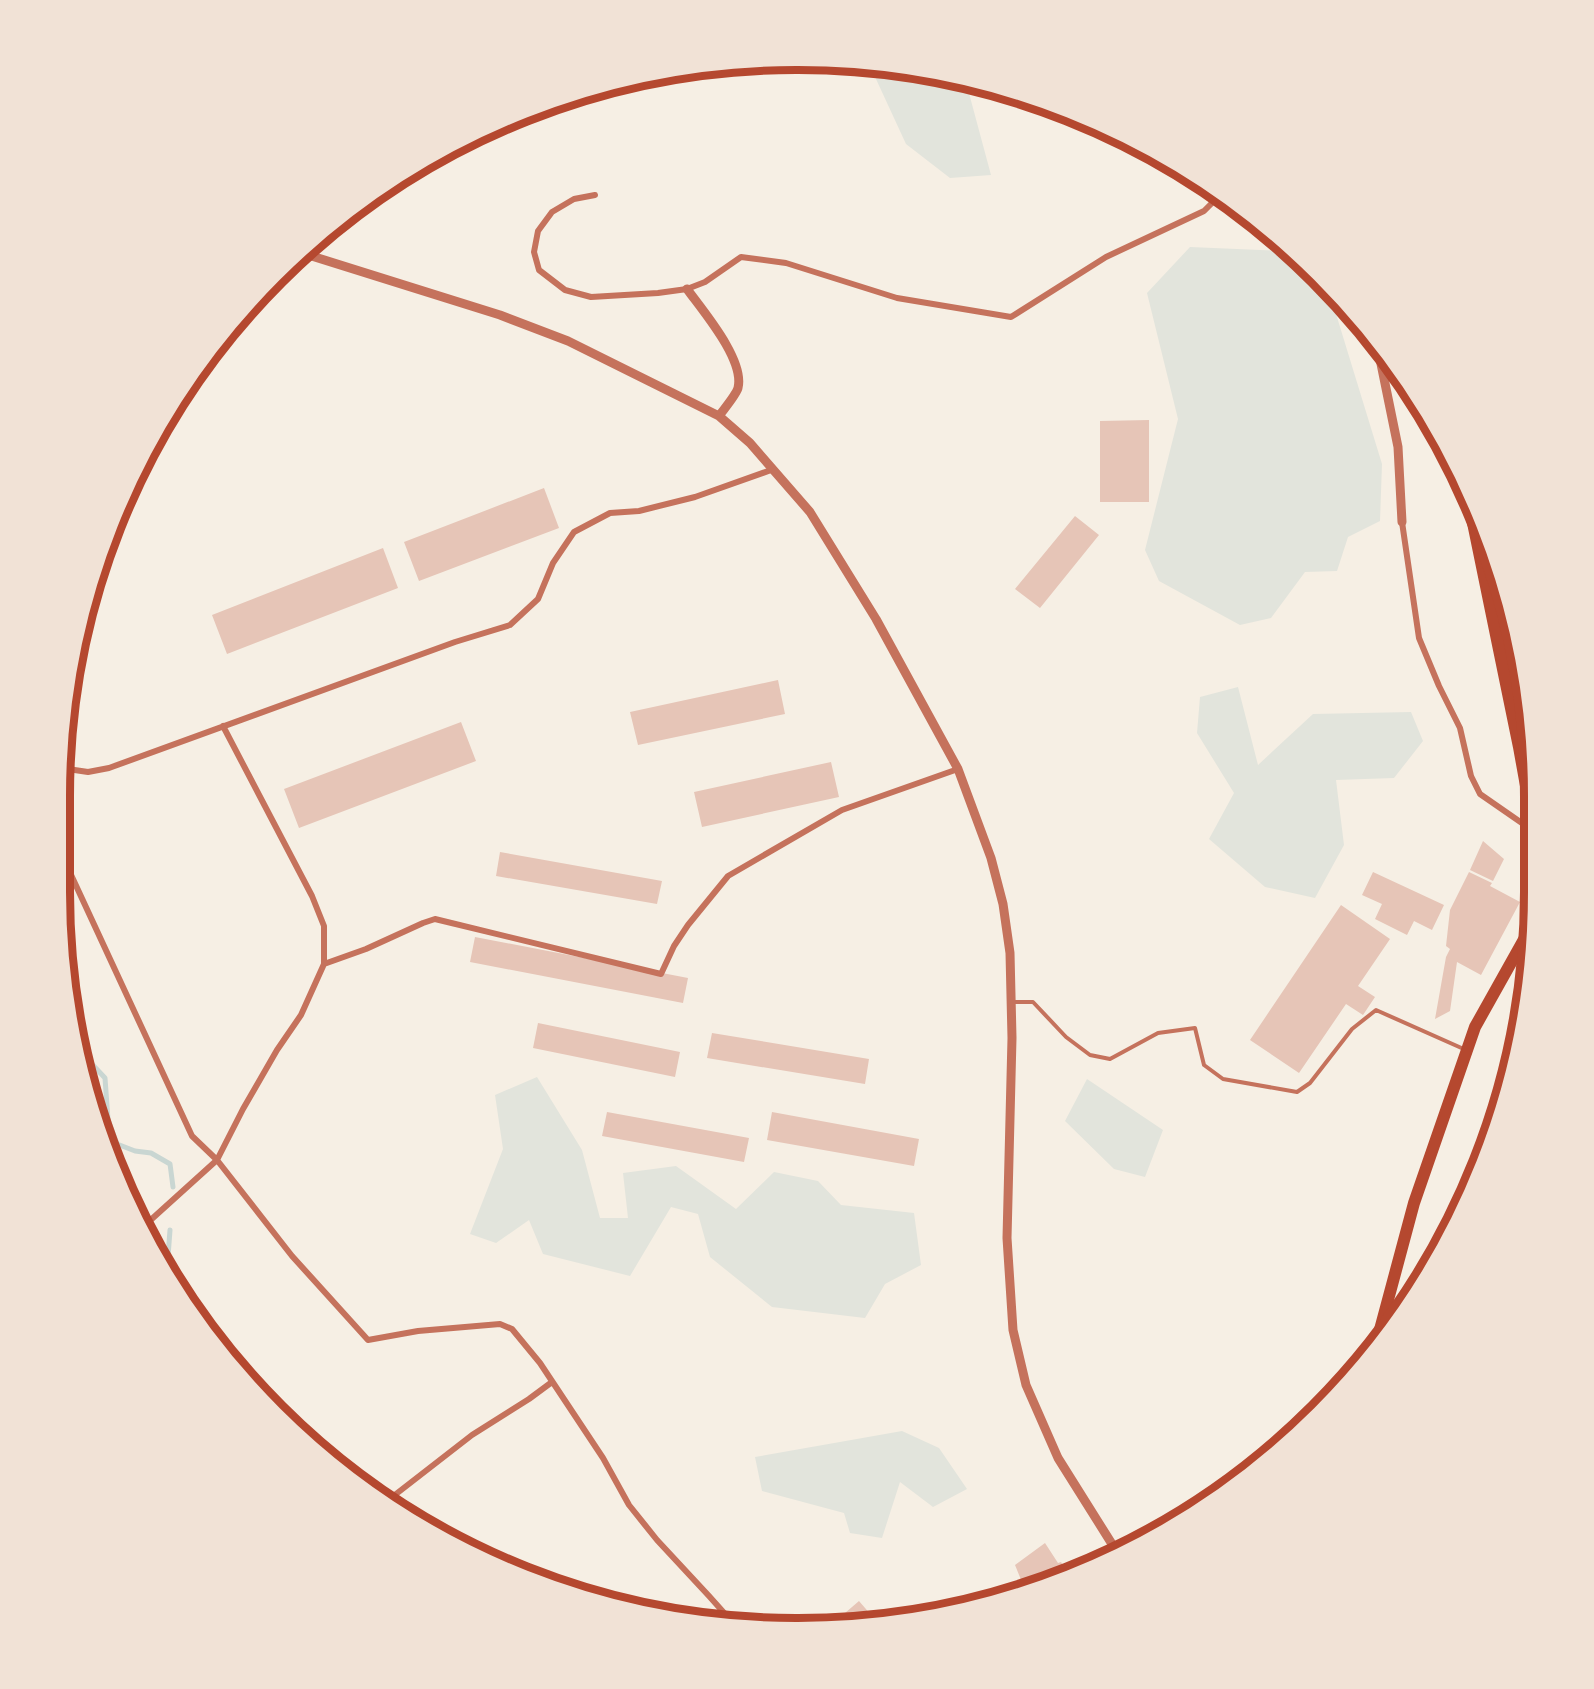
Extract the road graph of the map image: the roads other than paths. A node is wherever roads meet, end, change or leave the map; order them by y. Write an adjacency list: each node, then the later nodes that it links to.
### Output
1 (595, 195): 4 (street)
2 (1213, 202): 4 (street)
3 (312, 256): 6 (street)
4 (687, 289): 6 (street)
5 (1382, 367): 8 (street)
6 (719, 416): 7 (street)
7 (774, 469): 10 (street); 12 (street)
8 (1402, 522): 14 (street)
9 (1479, 547): 11 (highway)
10 (223, 726): 13 (street); 17 (street)
11 (1522, 761)
12 (958, 769): 17 (street); 18 (street)
13 (71, 770)
14 (1524, 824)
15 (70, 873): 20 (street)
16 (1522, 944): 19 (main road)
17 (324, 964): 20 (street)
18 (1012, 1002): 19 (lane); 25 (street)
19 (1467, 1050): 22 (main road)
20 (217, 1160): 21 (street); 23 (street)
21 (150, 1222)
22 (1382, 1322)
23 (552, 1382): 24 (street); 26 (street)
24 (393, 1496)
25 (1113, 1546)
26 (726, 1615)

